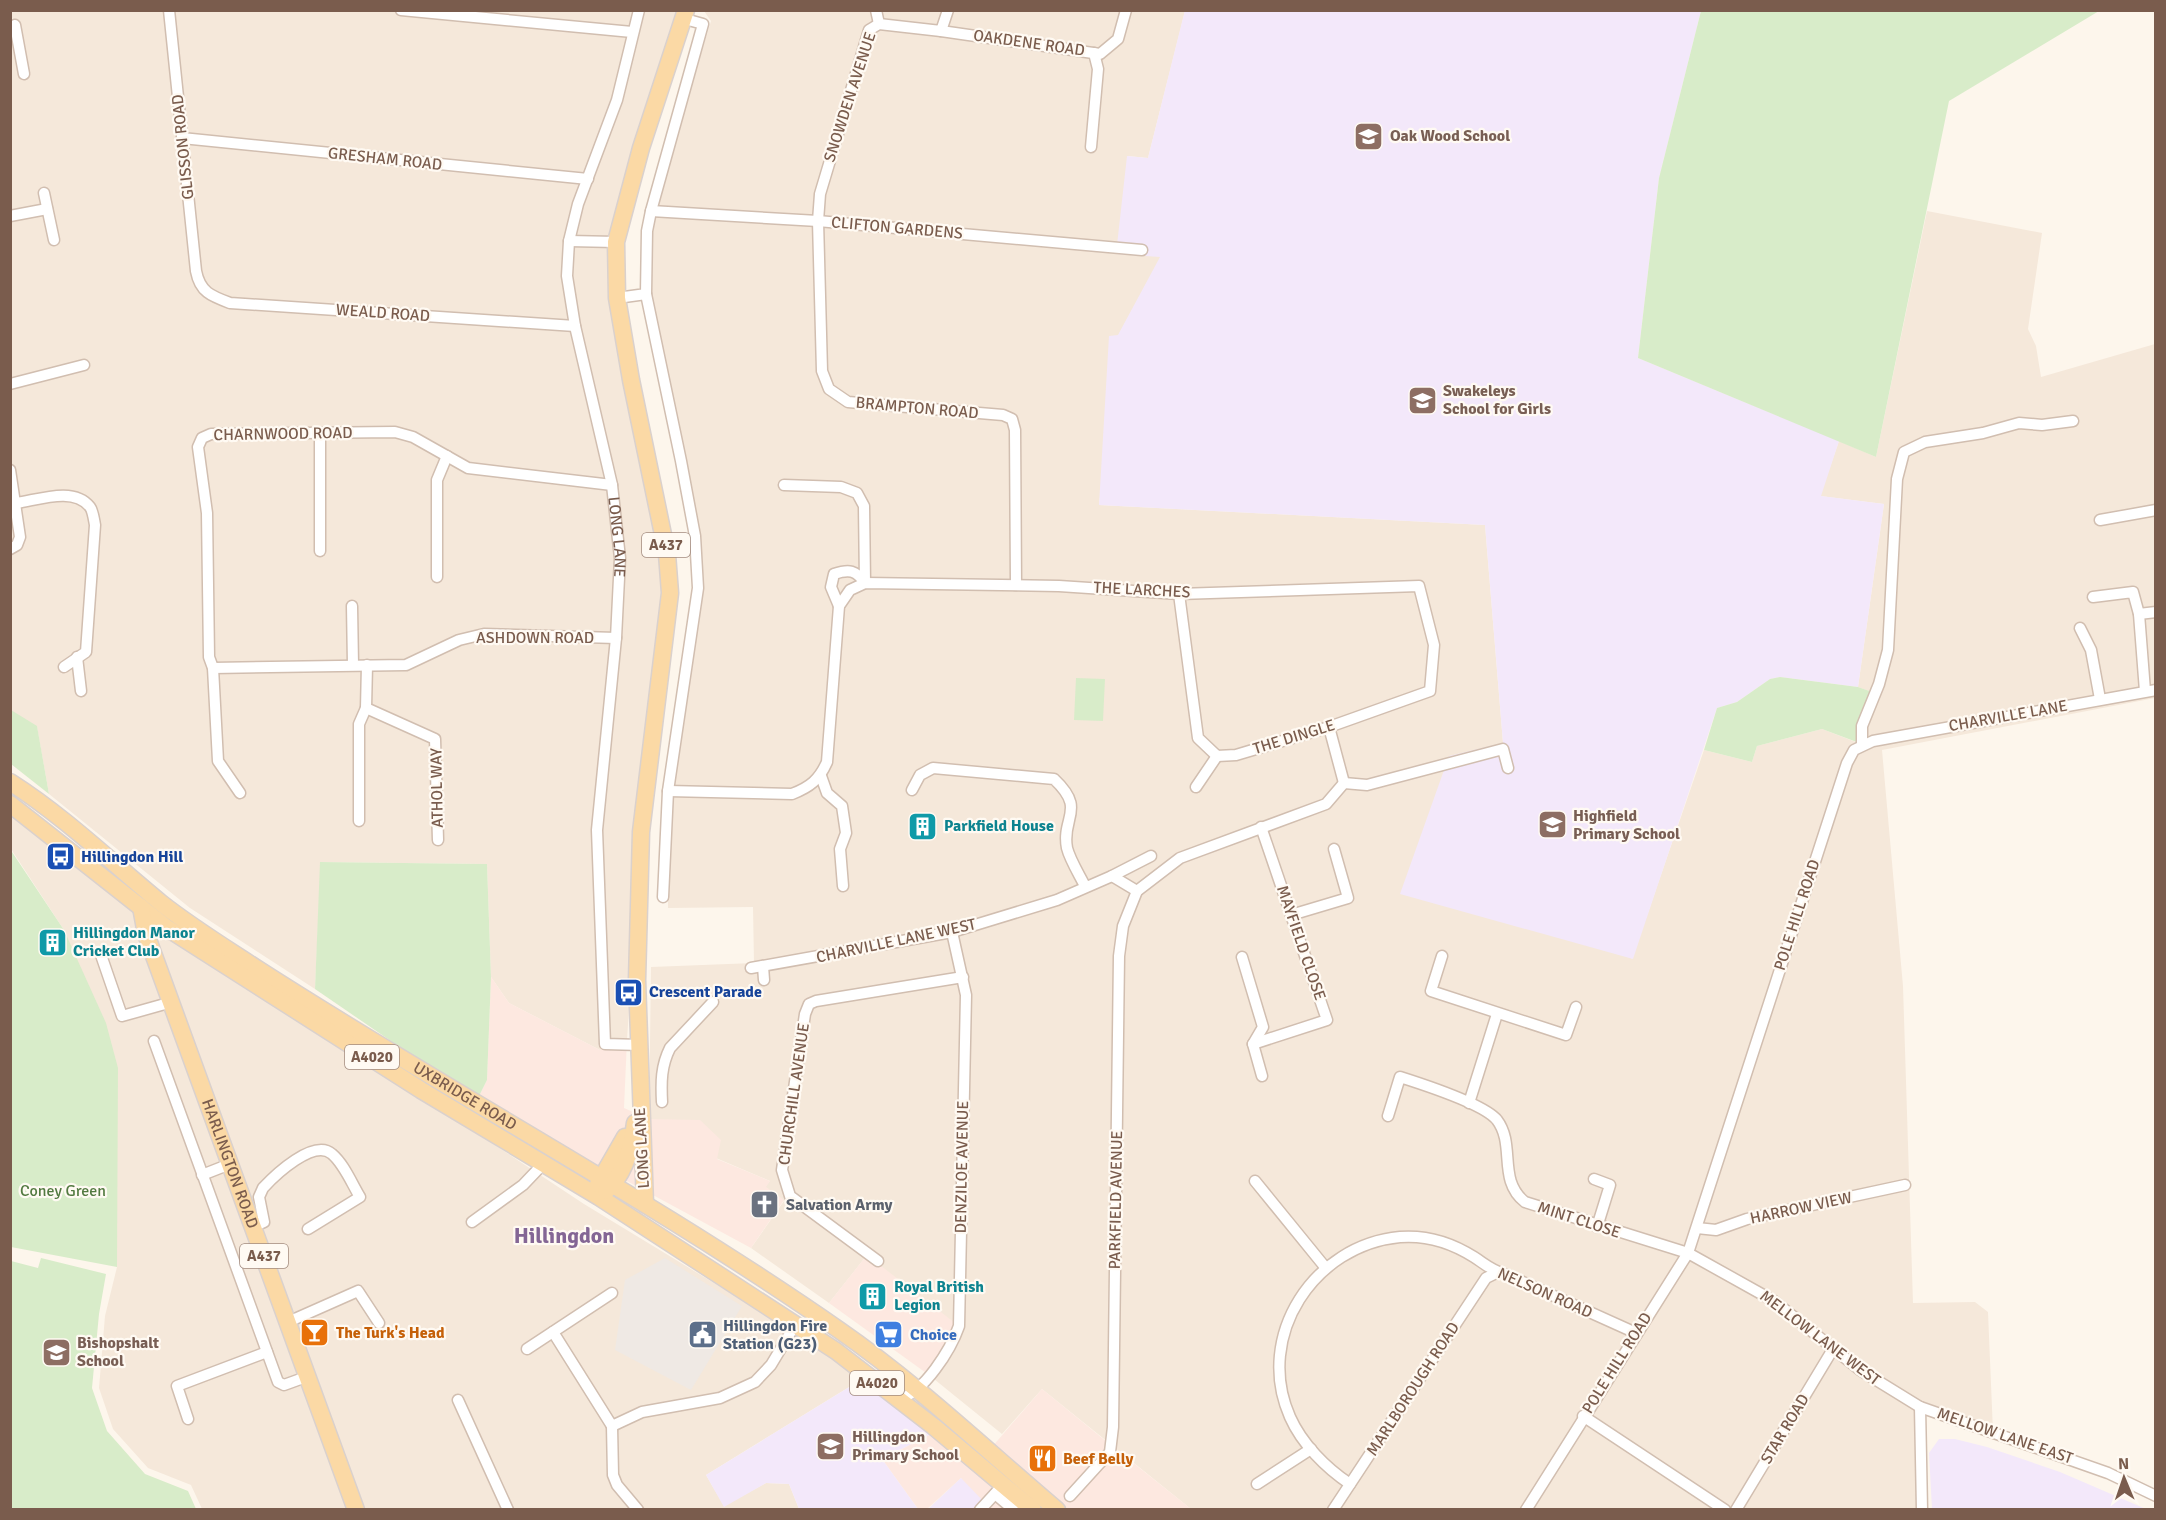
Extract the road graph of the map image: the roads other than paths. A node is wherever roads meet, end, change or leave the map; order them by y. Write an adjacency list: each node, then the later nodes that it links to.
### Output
1 (169, 10): 15 (street, GLISSON ROAD)
2 (401, 10): 11 (street)
3 (639, 10): 11 (street, LONG LANE)
4 (876, 10): 8 (street)
5 (948, 10): 10 (street)
6 (1126, 10): 13 (street, OAKDENE ROAD)
7 (682, 13): 20 (street, LONG LANE); 25 (main road, LONG LANE / A437)
8 (879, 24): 10 (street, SNOWDEN AVENUE); 22 (street, SNOWDEN AVENUE)
9 (15, 25): 12 (street)
10 (941, 31): 13 (street, OAKDENE ROAD)
11 (632, 32): 17 (street, LONG LANE)
12 (15, 52): 14 (street)
13 (1094, 53): 16 (street)
14 (24, 74)
15 (182, 138): 17 (street, GRESHAM ROAD); 27 (street, GLISSON ROAD)
16 (1091, 147)
17 (588, 179): 24 (street, LONG LANE)
18 (44, 193): 19 (street)
19 (47, 209): 21 (street); 23 (street)
20 (651, 211): 22 (street, CLIFTON GARDENS); 28 (street, LONG LANE)
21 (10, 216)
22 (818, 221): 26 (street, CLIFTON GARDENS); 46 (street, BRAMPTON ROAD)
23 (54, 240)
24 (569, 241): 25 (street); 30 (street, LONG LANE)
25 (616, 242): 29 (main road, LONG LANE / A437)
26 (1142, 250)
27 (198, 282): 30 (street, WEALD ROAD)
28 (646, 294): 29 (street); 74 (street, LONG LANE)
29 (617, 298): 104 (main road, LONG LANE / A437)
30 (575, 326): 37 (street, LONG LANE)
31 (84, 365): 32 (street)
32 (10, 384)
33 (2073, 421): 66 (street, POLE HILL ROAD)
34 (320, 433): 35 (street, CHARNWOOD ROAD); 43 (street); 60 (street, CHARNWOOD ROAD)
35 (447, 456): 37 (street, CHARNWOOD ROAD); 44 (street)
36 (10, 470): 39 (street)
37 (612, 485): 55 (street, LONG LANE)
38 (784, 485): 45 (street)
39 (17, 504): 42 (street); 56 (street)
40 (2156, 510): 41 (street)
41 (2100, 520)
42 (10, 549)
43 (320, 551)
44 (437, 577)
45 (865, 583): 46 (street, THE LARCHES); 51 (street); 51 (street, THE LARCHES)
46 (1016, 585): 48 (street, THE LARCHES)
47 (1419, 586): 48 (street, THE LARCHES); 65 (street, THE DINGLE)
48 (1179, 594): 67 (street)
49 (2093, 597): 53 (street)
50 (352, 606): 57 (street)
51 (838, 606): 69 (street, THE LARCHES)
52 (2156, 612): 53 (street)
53 (2139, 614): 61 (street)
54 (2080, 628): 63 (street)
55 (616, 638): 58 (street, ASHDOWN ROAD); 104 (street, LONG LANE)
56 (76, 657): 59 (street); 62 (street)
57 (353, 665): 58 (street, ASHDOWN ROAD); 60 (street, ASHDOWN ROAD)
58 (367, 665): 64 (street)
59 (64, 667)
60 (213, 668): 75 (street, CHARNWOOD ROAD)
61 (2150, 690): 63 (street, CHARVILLE LANE)
62 (81, 692)
63 (2100, 699): 66 (street, CHARVILLE LANE)
64 (366, 708): 77 (street); 79 (street, ATHOL WAY)
65 (1329, 727): 67 (street, THE DINGLE); 71 (street)
66 (1862, 744): 123 (street, POLE HILL ROAD)
67 (1217, 756): 72 (street)
68 (1508, 768): 71 (street)
69 (821, 776): 74 (street); 83 (street)
70 (10, 782): 88 (main road, UXBRIDGE ROAD / A4020)
71 (1344, 783): 78 (street)
72 (1196, 787)
73 (912, 790): 84 (street)
74 (668, 791): 86 (street, LONG LANE)
75 (240, 793)
76 (10, 804): 87 (main road, UXBRIDGE ROAD / A4020)
77 (359, 821)
78 (1261, 827): 85 (street); 89 (street, MAYFIELD CLOSE)
79 (438, 840)
80 (1335, 849): 89 (street)
81 (1151, 856): 82 (street, CHARVILLE LANE WEST)
82 (1112, 876): 84 (street, CHARVILLE LANE WEST); 85 (street)
83 (843, 886)
84 (1085, 886): 91 (street, CHARVILLE LANE WEST)
85 (1137, 891): 152 (street, PARKFIELD AVENUE)
86 (663, 897)
87 (141, 907): 90 (main road, UXBRIDGE ROAD / A4020); 92 (main road, HARLINGTON ROAD / A437)
88 (170, 910): 90 (main road); 115 (main road, UXBRIDGE ROAD / A4020)
89 (1291, 915): 103 (street, MAYFIELD CLOSE)
90 (167, 928): 92 (main road); 112 (main road, UXBRIDGE ROAD / A4020)
91 (952, 932): 96 (street, DENZILOE AVENUE); 97 (street, CHARVILLE LANE WEST)
92 (155, 952): 98 (main road, HARLINGTON ROAD / A437)
93 (101, 955): 98 (street)
94 (1442, 956): 101 (street)
95 (1242, 957): 103 (street)
96 (963, 977): 126 (street, CHURCHILL AVENUE); 141 (street, DENZILOE AVENUE)
97 (764, 980)
98 (172, 1002): 111 (main road, HARLINGTON ROAD / A437)
99 (713, 1002): 106 (street)
100 (1576, 1007): 101 (street)
101 (1497, 1014): 109 (street)
102 (154, 1041): 113 (street)
103 (1253, 1044): 105 (street)
104 (640, 1045): 107 (main road, LONG LANE / A437)
105 (1262, 1076)
106 (661, 1080): 107 (street); 108 (street)
107 (638, 1091): 115 (main road, LONG LANE / A437); 119 (main road, LONG LANE / A437)
108 (662, 1102)
109 (1469, 1103): 110 (street, MINT CLOSE); 122 (street, MINT CLOSE)
110 (1388, 1116)
111 (230, 1164): 113 (street); 121 (main road, HARLINGTON ROAD / A437)
112 (543, 1164): 118 (main road, UXBRIDGE ROAD / A4020); 120 (street)
113 (202, 1175): 139 (street)
114 (1594, 1179): 122 (street)
115 (608, 1180): 118 (main road, LONG LANE / A437); 119 (main road, UXBRIDGE ROAD / A4020)
116 (1256, 1181): 127 (street)
117 (1905, 1185): 123 (street, HARROW VIEW)
118 (596, 1195): 132 (main road, UXBRIDGE ROAD / A4020)
119 (645, 1204): 134 (main road, UXBRIDGE ROAD / A4020)
120 (472, 1222)
121 (253, 1227): 124 (street); 130 (main road, HARLINGTON ROAD / A437)
122 (1597, 1227): 125 (street, MINT CLOSE)
123 (1697, 1228): 125 (street, POLE HILL ROAD)
124 (308, 1229)
125 (1688, 1253): 135 (street, POLE HILL ROAD); 137 (street, MELLOW LANE WEST)
126 (878, 1261)
127 (1325, 1267): 128 (street, NELSON ROAD); 148 (street, NELSON ROAD)
128 (1496, 1273): 135 (street, NELSON ROAD); 150 (street, MARLBOROUGH ROAD)
129 (612, 1293): 133 (street)
130 (288, 1322): 131 (street); 140 (main road, HARLINGTON ROAD / A437)
131 (379, 1323)
132 (795, 1325): 138 (main road, UXBRIDGE ROAD / A4020); 147 (street)
133 (553, 1332): 136 (street); 147 (street)
134 (842, 1332): 138 (street); 141 (main road, UXBRIDGE ROAD / A4020)
135 (1636, 1333): 145 (street, POLE HILL ROAD)
136 (527, 1349)
137 (1833, 1349): 144 (street, MELLOW LANE WEST); 164 (street, STAR ROAD)
138 (836, 1351): 142 (main road, UXBRIDGE ROAD / A4020)
139 (267, 1352): 140 (street); 146 (street)
140 (306, 1377): 154 (main road, HARLINGTON ROAD / A437)
141 (917, 1389): 142 (street); 160 (main road, UXBRIDGE ROAD / A4020)
142 (899, 1399): 151 (main road, UXBRIDGE ROAD / A4020)
143 (458, 1400): 155 (street)
144 (1920, 1407): 153 (street, MELLOW LANE EAST); 165 (street)
145 (1584, 1416): 162 (street, POLE HILL ROAD); 163 (street)
146 (188, 1419)
147 (612, 1426): 156 (street)
148 (1311, 1449): 149 (street); 150 (street, NELSON ROAD)
149 (1257, 1484)
150 (1350, 1484): 161 (street, MARLBOROUGH ROAD)
151 (999, 1489): 157 (street); 158 (street); 159 (main road, UXBRIDGE ROAD / A4020)
152 (1070, 1496)
153 (2156, 1496)
154 (357, 1509)
155 (508, 1509)
156 (638, 1509)
157 (980, 1509)
158 (1014, 1509)
159 (1033, 1509)
160 (1057, 1509)
161 (1333, 1509)
162 (1526, 1509)
163 (1725, 1509)
164 (1736, 1509)
165 (1922, 1509)

